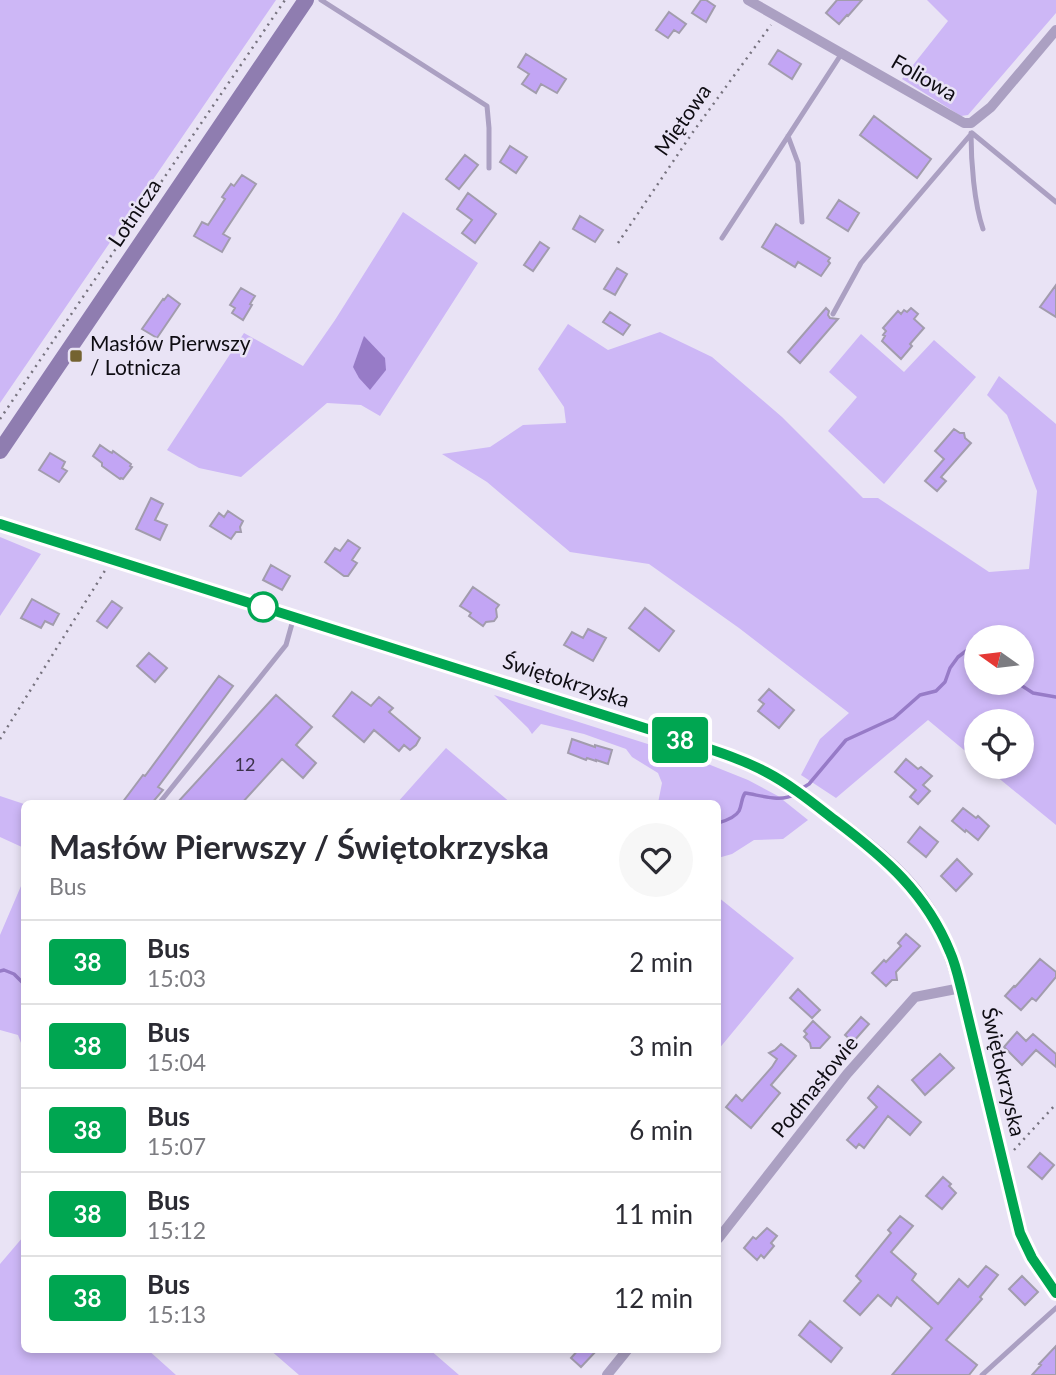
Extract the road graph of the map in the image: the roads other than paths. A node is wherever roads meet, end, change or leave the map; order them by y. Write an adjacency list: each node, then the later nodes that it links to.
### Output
1 (306, 0): 14 (main road, Lotnicza)
2 (321, 0): 8 (lane)
3 (748, 0): 5 (street, Foliowa)
4 (1056, 30): 6 (street, Foliowa)
5 (842, 53): 6 (street, Foliowa); 7 (lane)
6 (971, 128): 9 (lane); 11 (lane); 13 (lane)
7 (788, 136): 10 (lane); 12 (lane)
8 (489, 168)
9 (1056, 202)
10 (802, 222)
11 (982, 229)
12 (722, 238)
13 (833, 314)
14 (0, 451)
15 (0, 524): 16 (street, Świętokrzyska)
16 (294, 617): 17 (lane); 18 (street, Świętokrzyska)
17 (162, 800)
18 (961, 988): 19 (street, Podmasłowie); 20 (street, Świętokrzyska)
19 (721, 1235)
20 (1056, 1293)
21 (1056, 1308): 24 (lane)
22 (625, 1353): 23 (street)
23 (607, 1375)
24 (982, 1375)

